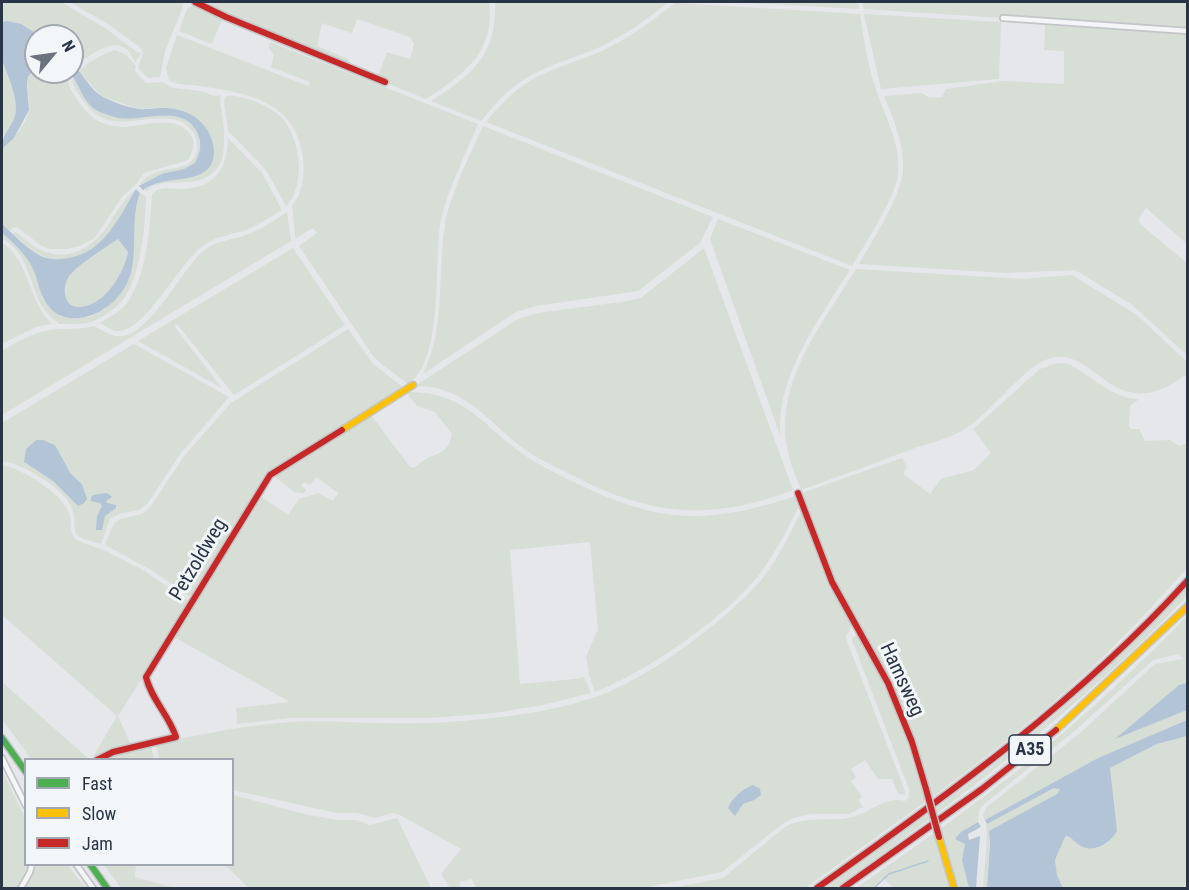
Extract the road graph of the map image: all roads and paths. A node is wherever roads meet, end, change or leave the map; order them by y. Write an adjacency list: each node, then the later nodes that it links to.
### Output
1 (195, 2): 4 (main road)
2 (1003, 18): 3 (street)
3 (1188, 30)
4 (385, 82)
5 (413, 385): 11 (main road, Petzoldweg)
6 (798, 493): 22 (main road, Hamsweg, bridge)
7 (1188, 580): 20 (main road, A35)
8 (1188, 606): 21 (main road, A35)
9 (2, 738): 12 (main road)
10 (2, 758): 13 (street)
11 (99, 758)
12 (24, 769)
13 (24, 802)
14 (32, 866): 17 (street)
15 (77, 866): 18 (street)
16 (91, 866): 19 (main road)
17 (21, 888)
18 (93, 888)
19 (107, 888)
20 (817, 888)
21 (843, 888)
22 (954, 888)

